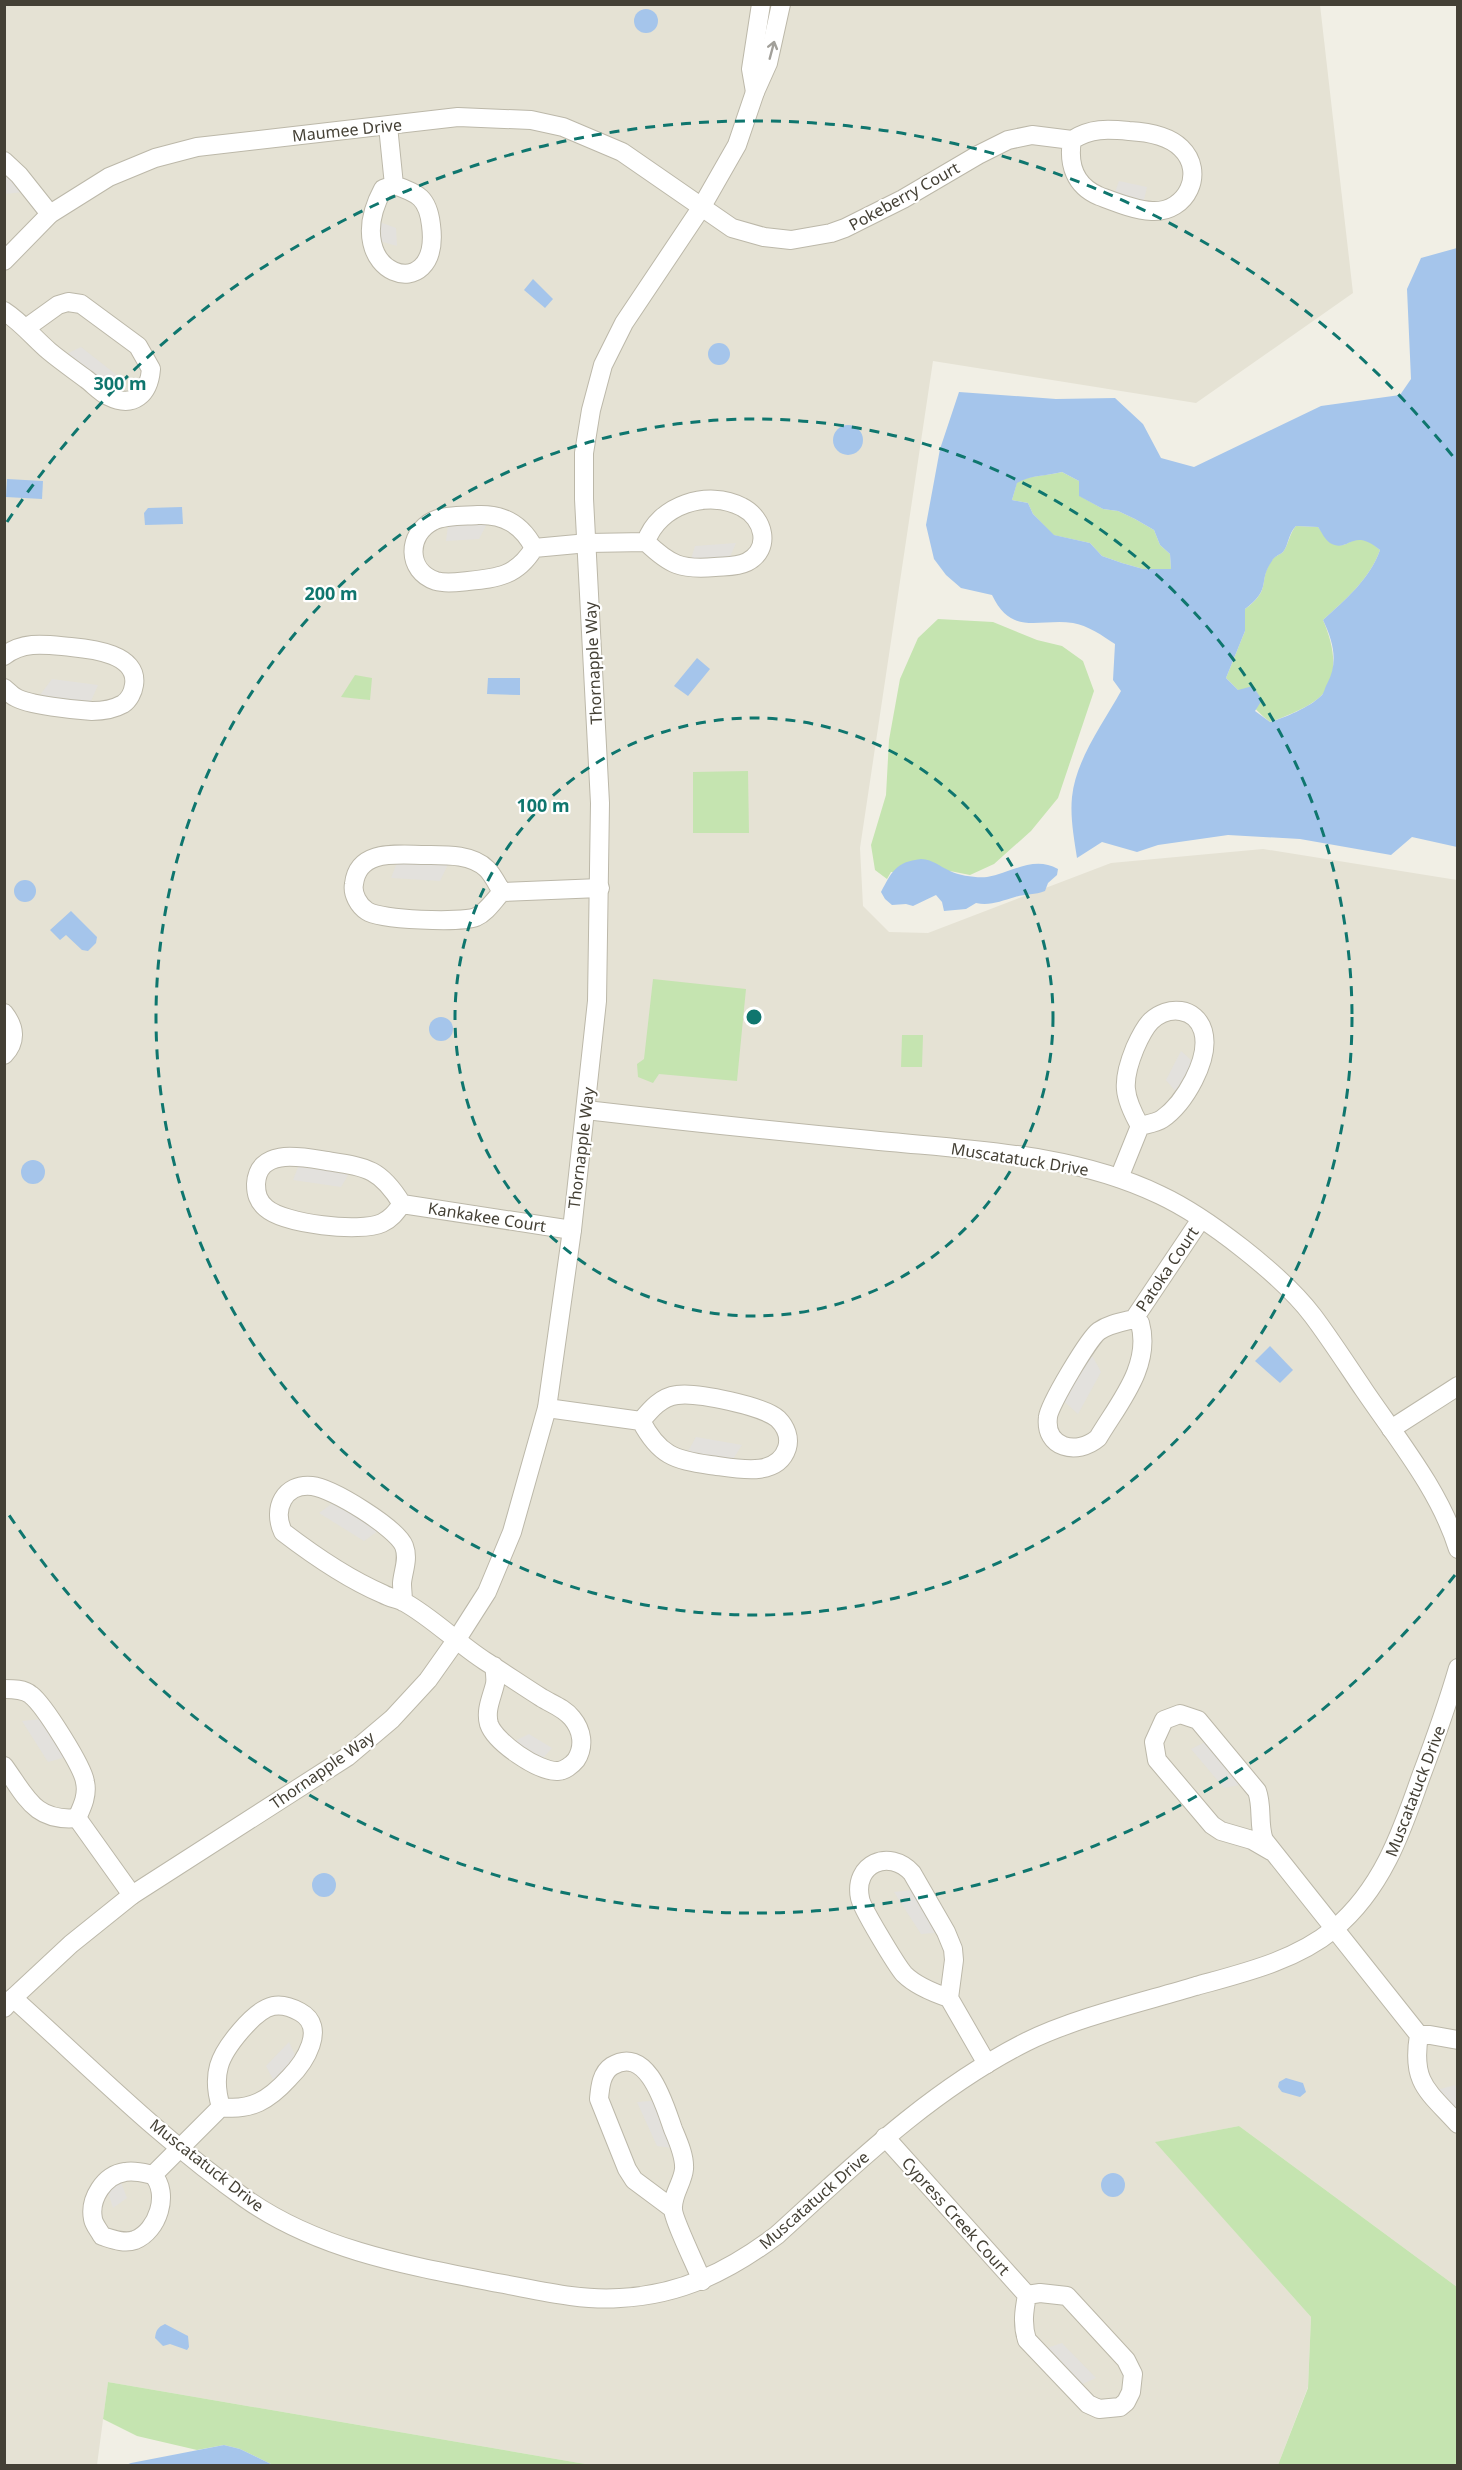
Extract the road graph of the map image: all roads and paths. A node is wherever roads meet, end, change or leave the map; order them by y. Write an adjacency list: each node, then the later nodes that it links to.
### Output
1 (761, 4): 3 (street, Thornapple Way)
2 (781, 4): 3 (street, Thornapple Way, one-way to 2)
3 (755, 92): 8 (street, Thornapple Way)
4 (388, 126): 7 (street); 8 (street, Maumee Drive); 9 (street, Maumee Drive)
5 (1072, 140): 5 (street, Pokeberry Court); 8 (street, Pokeberry Court)
6 (4, 161): 9 (street)
7 (394, 185): 7 (street)
8 (701, 208): 14 (street, Thornapple Way)
9 (50, 214): 10 (street, Maumee Drive)
10 (7, 253)
11 (4, 311): 12 (street)
12 (26, 328): 12 (street)
13 (646, 542): 13 (street); 14 (street)
14 (588, 543): 15 (street); 18 (street, Thornapple Way)
15 (534, 548): 15 (street)
16 (4, 656): 17 (street)
17 (4, 688)
18 (600, 888): 19 (street); 22 (street, Thornapple Way)
19 (502, 892): 19 (street)
20 (4, 1013): 21 (street)
21 (4, 1054)
22 (586, 1110): 24 (street, Muscatatuck Drive); 27 (street, Thornapple Way)
23 (1140, 1126): 23 (street); 24 (street)
24 (1119, 1178): 26 (street, Muscatatuck Drive)
25 (402, 1204): 25 (street); 27 (street, Kankakee Court)
26 (1201, 1219): 28 (street, Patoka Court); 32 (street, Muscatatuck Drive)
27 (572, 1230): 30 (street, Thornapple Way)
28 (1134, 1319): 28 (street, Patoka Court)
29 (1458, 1386): 32 (street)
30 (547, 1408): 31 (street); 35 (street, Thornapple Way)
31 (641, 1421): 31 (street)
32 (1391, 1430): 33 (street, Muscatatuck Drive)
33 (1458, 1549)
34 (404, 1602): 34 (street); 35 (street)
35 (457, 1639): 36 (street); 43 (street, Thornapple Way)
36 (494, 1666): 36 (street)
37 (1458, 1668): 39 (street, Muscatatuck Drive)
38 (4, 1689): 41 (street)
39 (1451, 1714): 44 (street, Muscatatuck Drive)
40 (4, 1766): 41 (street)
41 (77, 1818): 43 (street)
42 (1271, 1851): 42 (street); 44 (street)
43 (132, 1895): 46 (street, Thornapple Way)
44 (1334, 1929): 47 (street); 49 (street, Muscatatuck Drive)
45 (949, 1998): 45 (street); 49 (street)
46 (9, 2003): 53 (street, Muscatatuck Drive)
47 (1419, 2035): 48 (street); 51 (street)
48 (1458, 2040)
49 (987, 2064): 52 (street, Muscatatuck Drive)
50 (221, 2107): 50 (street); 53 (street)
51 (1458, 2124)
52 (885, 2137): 56 (street, Muscatatuck Drive); 57 (street, Cypress Creek Court)
53 (181, 2149): 54 (street); 56 (street, Muscatatuck Drive)
54 (153, 2175)
55 (673, 2209): 55 (street); 56 (street)
56 (702, 2281)
57 (1027, 2295): 57 (street)

